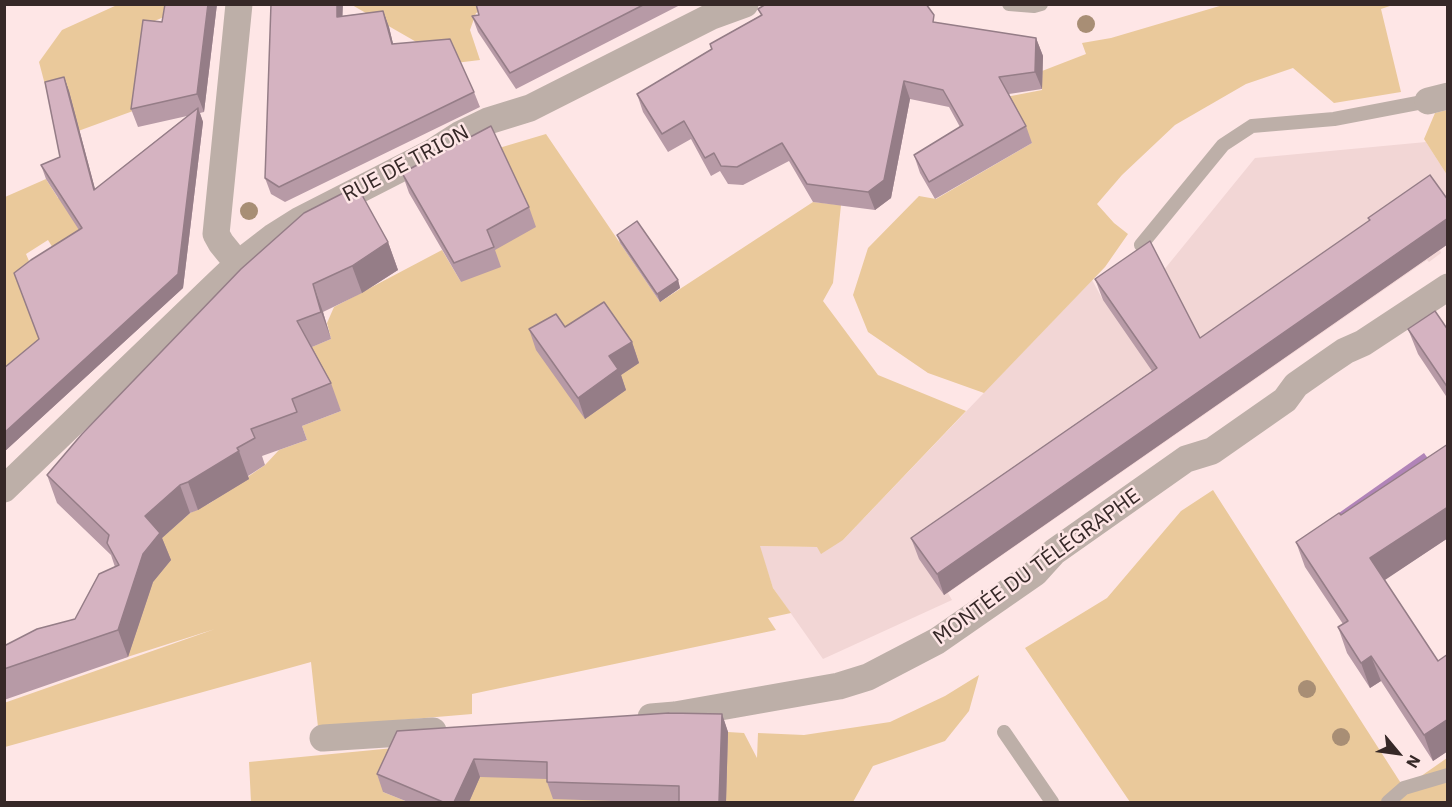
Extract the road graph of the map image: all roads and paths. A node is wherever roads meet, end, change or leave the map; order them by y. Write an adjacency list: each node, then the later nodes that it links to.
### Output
1 (240, 4): 8 (street)
2 (745, 4): 5 (street, RUE DE TRION)
3 (1009, 4): 4 (lane)
4 (1041, 4)
5 (709, 10): 8 (street, RUE DE TRION)
6 (1438, 98): 7 (lane)
7 (1141, 245)
8 (238, 264): 10 (street, RUE DE TRION)
9 (1448, 287): 11 (street, MONTÉE DU TÉLÉGRAPHE)
10 (4, 489)
11 (628, 718)
12 (452, 730): 14 (street)
13 (1004, 732): 16 (lane)
14 (323, 738)
15 (1448, 775): 17 (lane)
16 (1052, 802)
17 (1388, 802)

